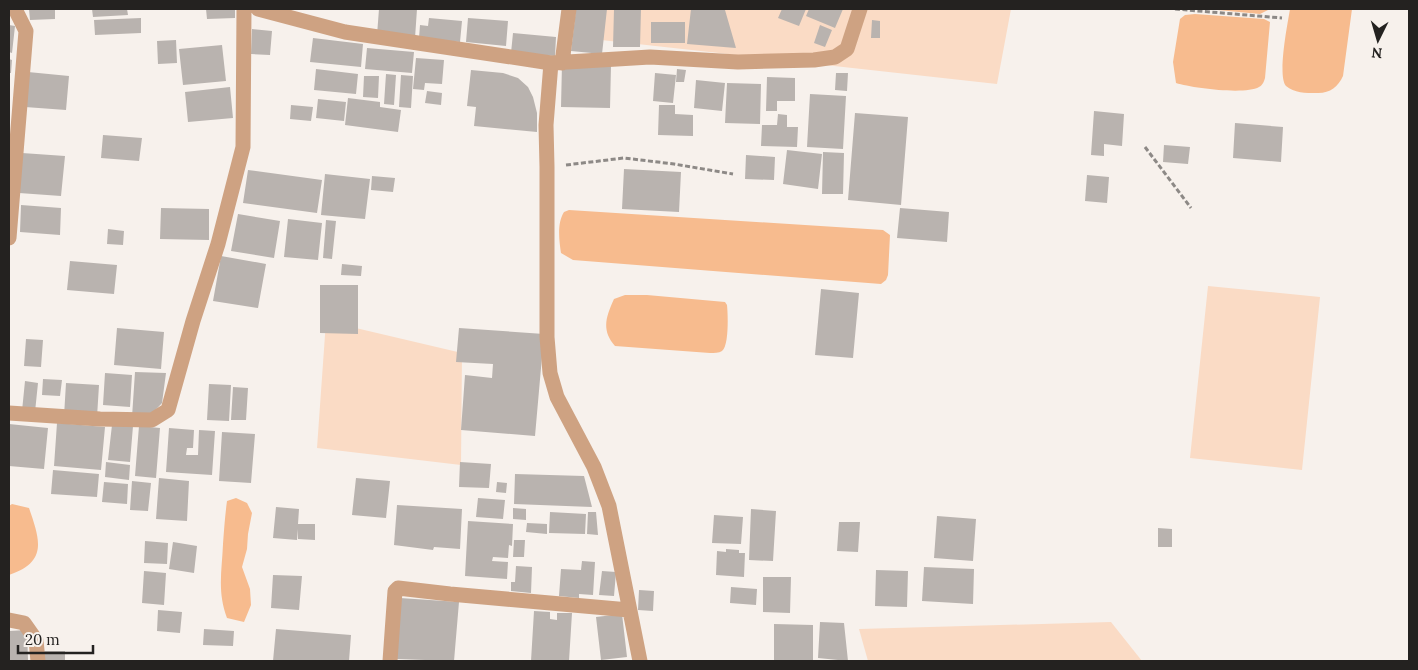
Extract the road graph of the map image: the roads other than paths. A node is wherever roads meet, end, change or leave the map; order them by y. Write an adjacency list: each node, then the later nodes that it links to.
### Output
1 (15, 9): 7 (street)
2 (244, 9): 8 (street)
3 (258, 9): 6 (street)
4 (569, 9): 6 (street)
5 (860, 9): 6 (street)
6 (556, 63): 9 (street)
7 (9, 238)
8 (9, 413)
9 (630, 610): 12 (street); 13 (street)
10 (9, 620): 11 (street)
11 (38, 661)
12 (390, 661)
13 (640, 661)

